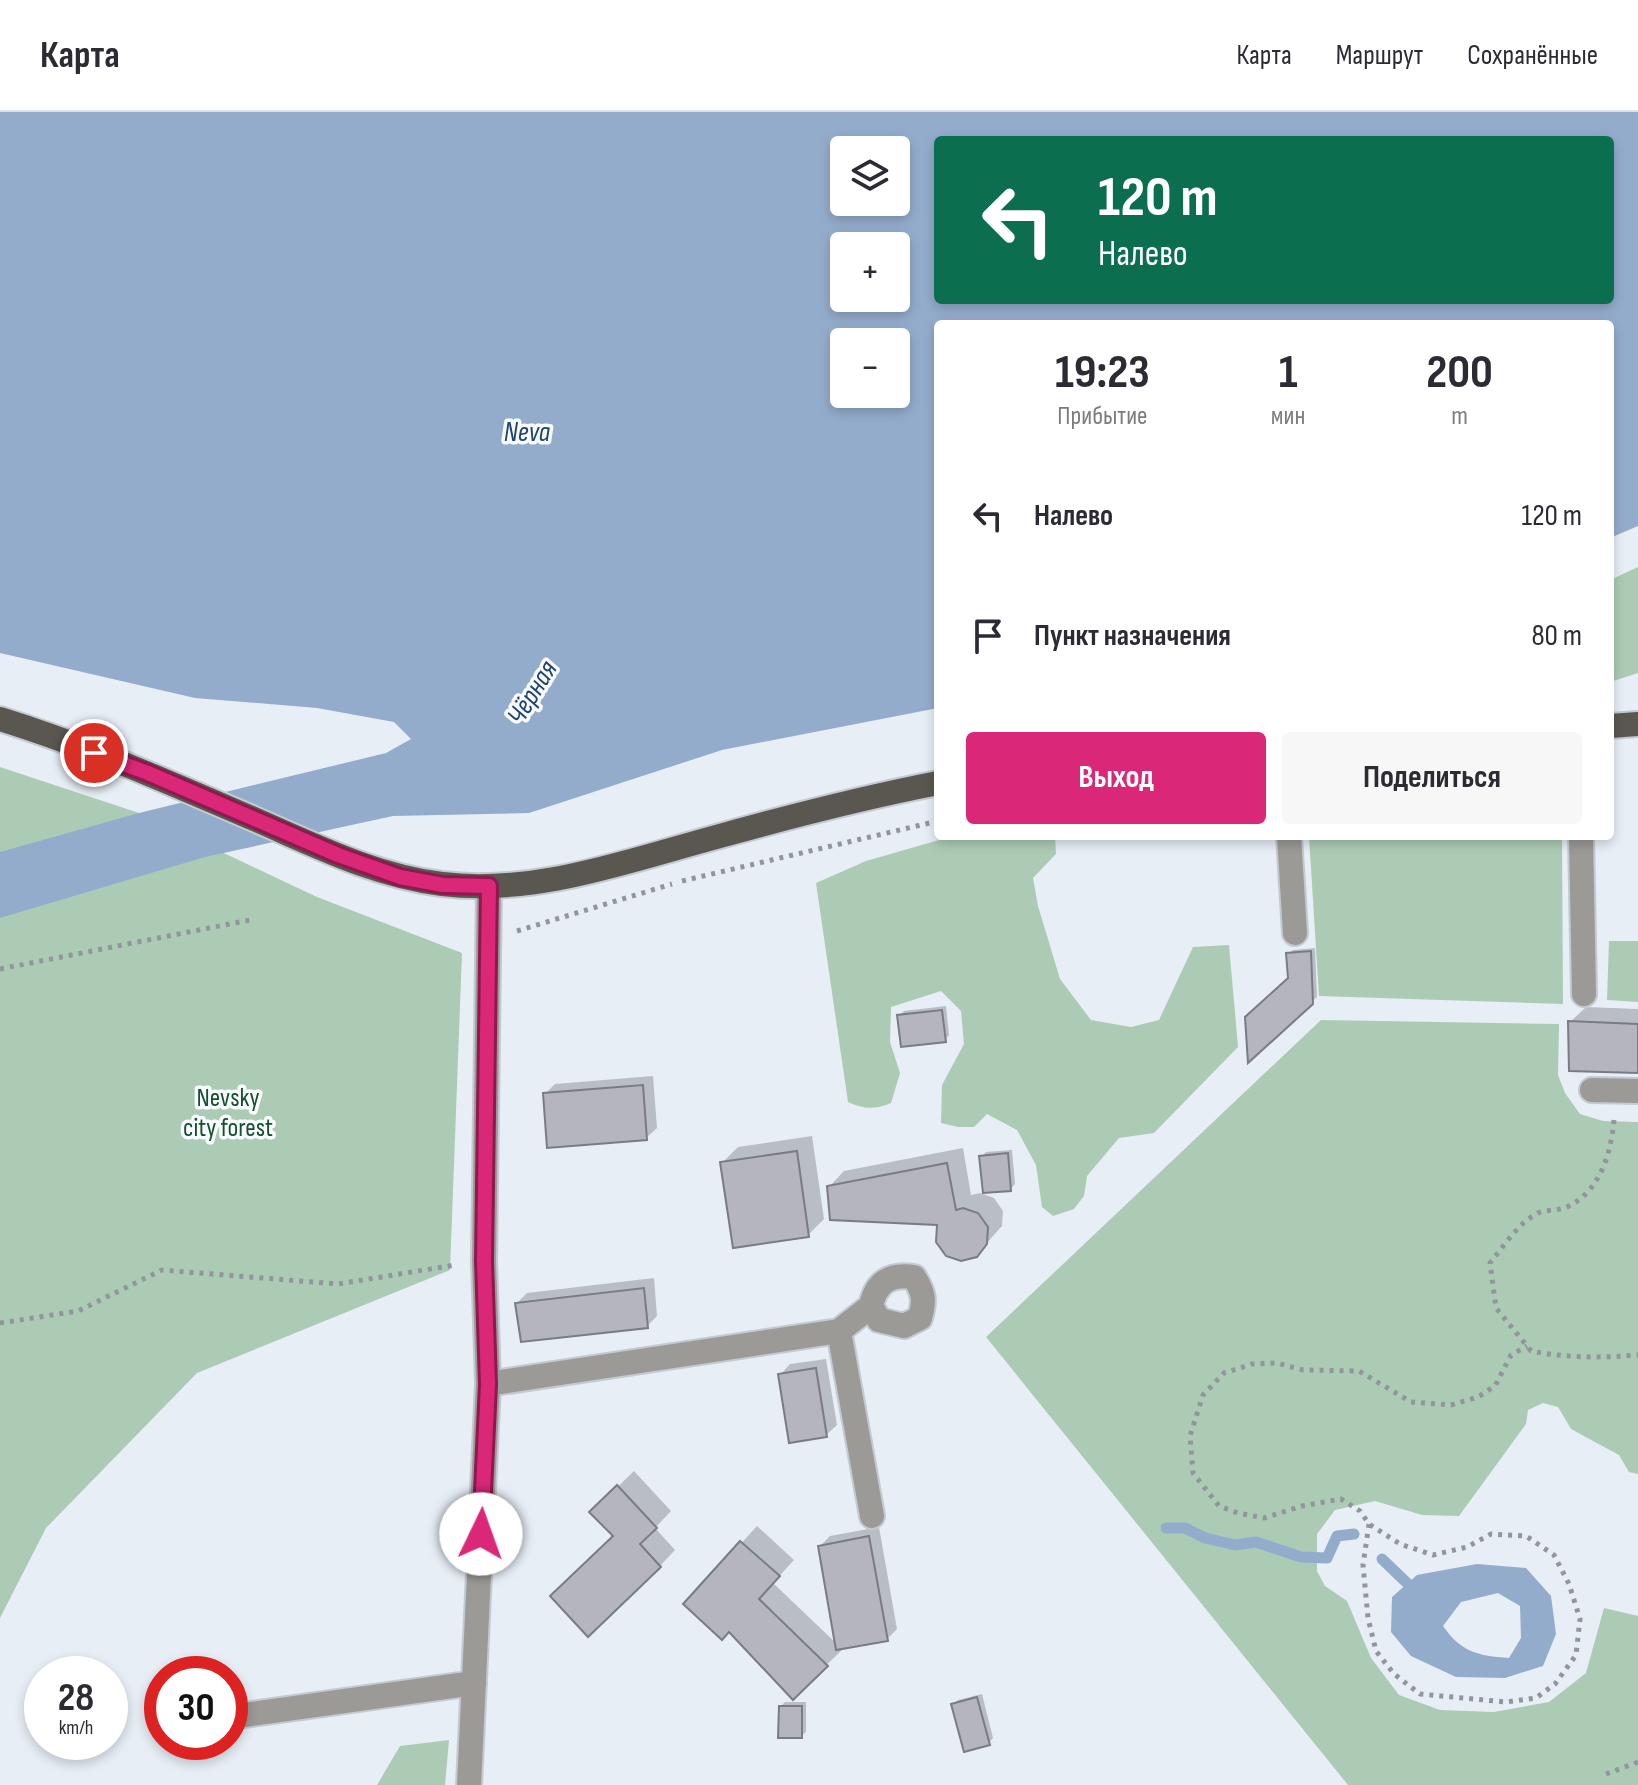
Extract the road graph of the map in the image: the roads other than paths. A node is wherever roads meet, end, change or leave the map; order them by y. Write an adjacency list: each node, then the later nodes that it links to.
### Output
1 (0, 719): 7 (main road)
2 (1638, 724): 3 (main road)
3 (1614, 726)
4 (934, 784): 7 (main road)
5 (1289, 840): 8 (street)
6 (1581, 840): 9 (street)
7 (489, 886): 12 (street)
8 (1295, 933)
9 (1584, 994)
10 (871, 1306): 11 (street)
11 (839, 1331): 12 (street); 13 (street)
12 (488, 1384): 14 (street)
13 (872, 1516)
14 (474, 1683): 15 (street); 16 (street)
15 (248, 1714)
16 (469, 1785)

